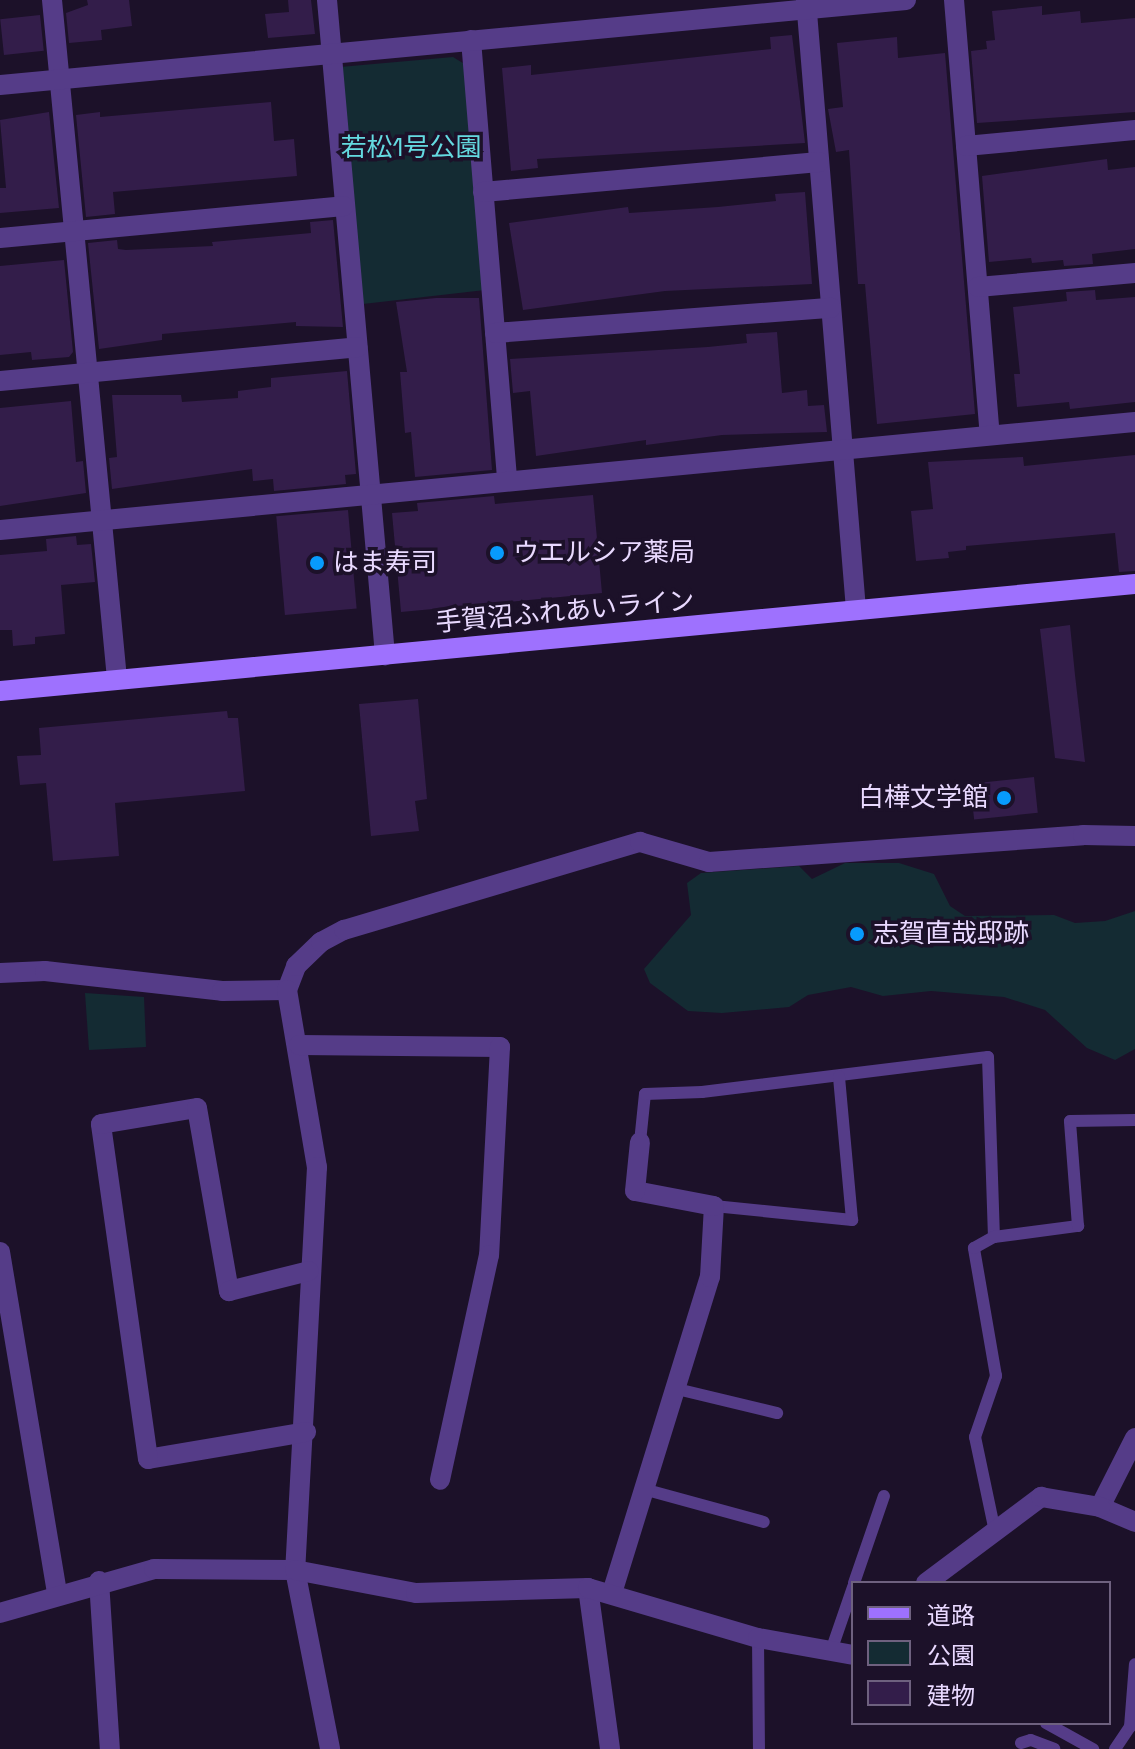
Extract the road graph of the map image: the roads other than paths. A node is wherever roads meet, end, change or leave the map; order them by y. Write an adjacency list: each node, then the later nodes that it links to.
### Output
1 (52, 0): 8 (street)
2 (327, 0): 7 (street)
3 (906, 0): 5 (street)
4 (954, 0): 11 (street)
5 (806, 5): 6 (street); 12 (street)
6 (471, 40): 7 (street); 13 (street)
7 (332, 54): 8 (street); 14 (street)
8 (58, 79): 9 (street); 15 (street)
9 (0, 85)
10 (1135, 130): 11 (street)
11 (966, 146): 18 (street)
12 (819, 162): 13 (street); 19 (street)
13 (483, 192): 20 (street)
14 (344, 206): 15 (street); 21 (street)
15 (72, 232): 16 (street); 22 (street)
16 (0, 238)
17 (1135, 273): 18 (street)
18 (978, 287): 25 (street)
19 (831, 308): 20 (street); 26 (street)
20 (495, 333): 27 (street)
21 (357, 347): 22 (street); 28 (street)
22 (86, 373): 23 (street); 29 (street)
23 (0, 381)
24 (1135, 422): 25 (street)
25 (990, 435): 26 (street)
26 (843, 450): 27 (street); 32 (street)
27 (507, 481): 28 (street)
28 (370, 494): 29 (street); 33 (street)
29 (101, 521): 30 (street); 34 (street)
30 (0, 530)
31 (1135, 584): 32 (street, 手賀沼ふれあいライン)
32 (856, 610): 33 (street, 手賀沼ふれあいライン)
33 (385, 655): 34 (street, 手賀沼ふれあいライン)
34 (117, 679): 35 (street, 手賀沼ふれあいライン)
35 (0, 691)
36 (1135, 836): 38 (street)
37 (0, 973): 38 (street)
38 (287, 990): 39 (street)
39 (299, 1045): 46 (street); 51 (street)
40 (839, 1077): 42 (lane); 43 (lane); 44 (lane)
41 (1135, 1120): 44 (lane)
42 (640, 1142): 43 (street)
43 (714, 1206): 47 (street)
44 (994, 1237): 57 (lane)
45 (0, 1252): 64 (street)
46 (309, 1271): 49 (street); 49 (street)
47 (677, 1389): 48 (lane); 52 (street)
48 (777, 1413)
49 (306, 1432): 58 (street)
50 (1135, 1438): 54 (street)
51 (440, 1480)
52 (647, 1490): 55 (lane); 63 (street)
53 (884, 1496): 60 (lane)
54 (1100, 1507): 56 (street); 57 (street)
55 (764, 1522)
56 (1135, 1522)
57 (994, 1527): 61 (street)
58 (295, 1570): 59 (street); 62 (street); 74 (street)
59 (99, 1581): 64 (street); 73 (street)
60 (855, 1581)
61 (928, 1581)
62 (588, 1588): 63 (street); 75 (street)
63 (612, 1593): 67 (street)
64 (57, 1594): 66 (street)
65 (851, 1594): 68 (lane)
66 (0, 1613)
67 (758, 1638): 68 (street); 76 (lane)
68 (831, 1651): 69 (street)
69 (851, 1655)
70 (1135, 1664): 79 (lane)
71 (1050, 1725): 78 (lane)
72 (1021, 1743): 77 (lane)
73 (110, 1749)
74 (330, 1749)
75 (610, 1749)
76 (759, 1749)
77 (1054, 1749)
78 (1093, 1749)
79 (1115, 1749)

